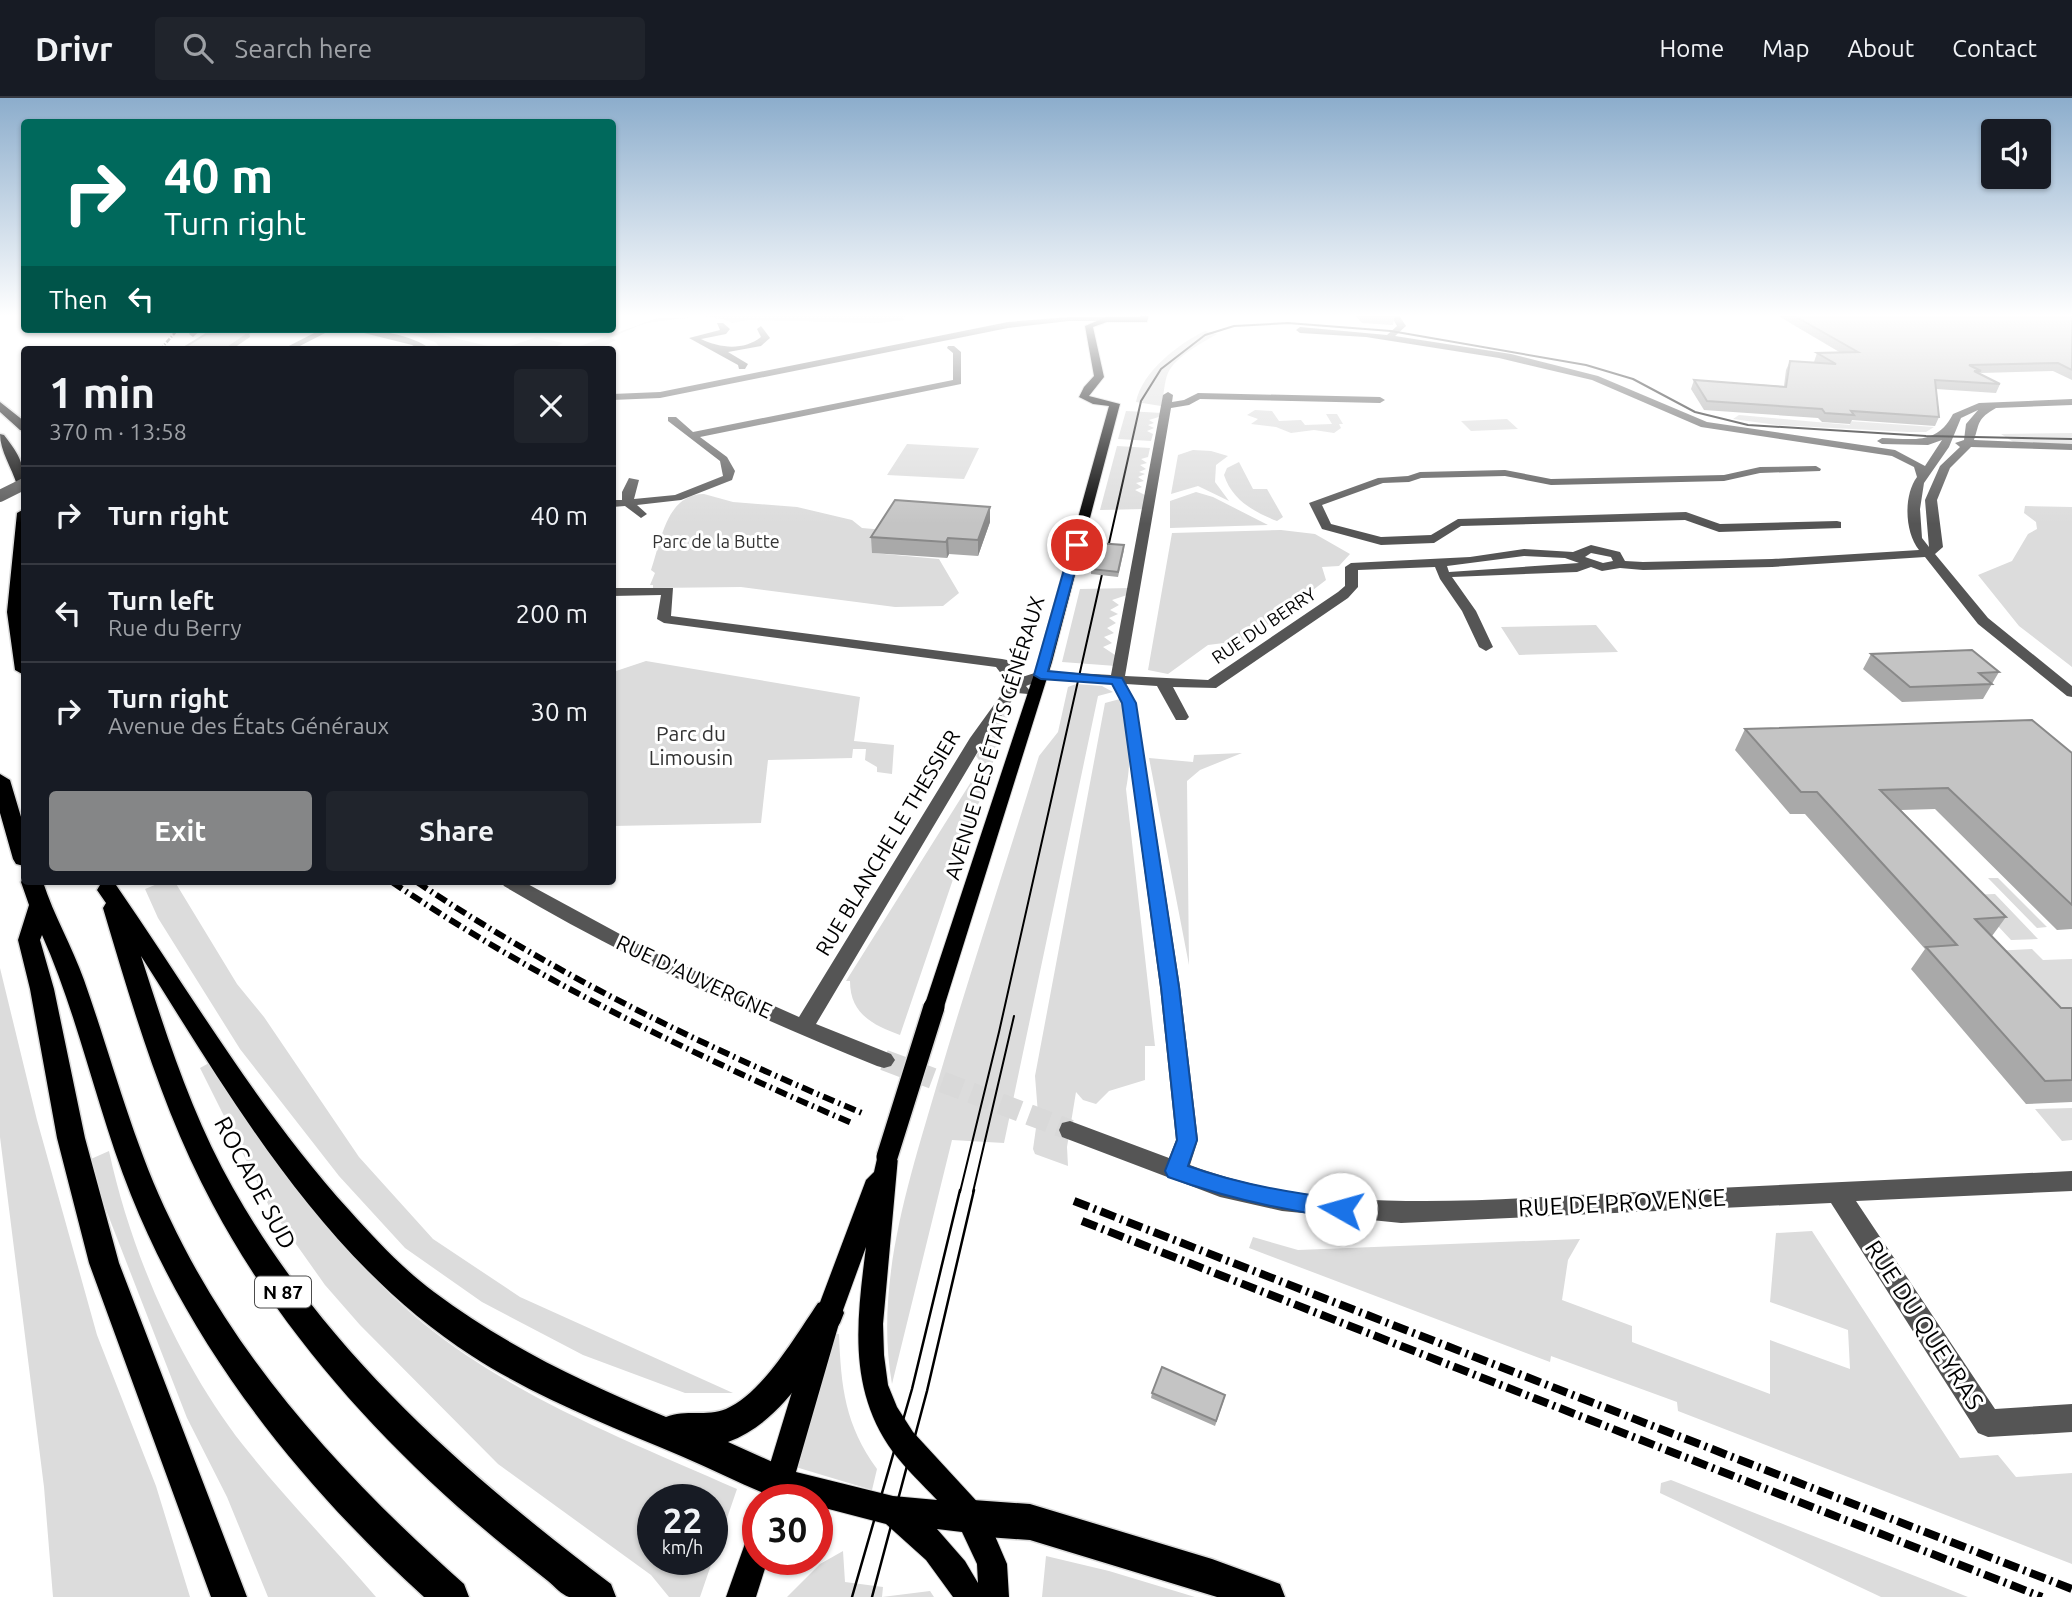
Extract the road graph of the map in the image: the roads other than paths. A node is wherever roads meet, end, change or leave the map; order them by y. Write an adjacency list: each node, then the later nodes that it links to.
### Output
1 (719, 384): 5 (street)
2 (948, 384): 14 (street)
3 (1091, 384): 41 (main road, AVENUE DES ÉTATS GÉNÉRAUX)
4 (1610, 384): 13 (street)
5 (616, 397)
6 (1380, 400): 42 (street)
7 (2072, 402): 9 (street)
8 (2, 405): 11 (highway)
9 (1995, 405): 12 (street); 16 (street)
10 (672, 419): 14 (street)
11 (21, 424)
12 (1954, 424): 16 (street); 18 (street); 20 (street)
13 (1777, 435): 17 (street); 18 (street)
14 (691, 436): 27 (street)
15 (0, 438): 22 (highway)
16 (1971, 440): 19 (street); 20 (street); 20 (street)
17 (1859, 446): 18 (street); 23 (street)
18 (1927, 446): 20 (street); 20 (street)
19 (2072, 447)
20 (1943, 453): 23 (street); 31 (street)
21 (1816, 469): 29 (street)
22 (21, 475)
23 (1922, 477): 31 (street)
24 (633, 481): 27 (street)
25 (21, 486): 26 (street, bridge)
26 (0, 496)
27 (623, 504): 28 (street)
28 (641, 514)
29 (1837, 525)
30 (21, 547): 40 (highway)
31 (1928, 553): 33 (street, RUE DU BERRY); 36 (street)
32 (1578, 556): 34 (street); 35 (street, RUE DU BERRY); 37 (street, RUE DU BERRY)
33 (1851, 560): 35 (street, RUE DU BERRY); 36 (street, RUE DU BERRY)
34 (1589, 564): 35 (street, RUE DU BERRY); 37 (street, RUE DU BERRY)
35 (1620, 564)
36 (1938, 568): 45 (street)
37 (1442, 569): 39 (street); 43 (street, RUE DU BERRY)
38 (616, 592): 44 (street)
39 (1486, 647)
40 (21, 648)
41 (1041, 675): 42 (street, RUE DU BERRY); 44 (street); 46 (main road, AVENUE DES ÉTATS GÉNÉRAUX)
42 (1117, 681): 43 (street, RUE DU BERRY); 57 (street)
43 (1163, 682): 47 (street)
44 (1015, 685): 46 (street); 53 (street, RUE BLANCHE LE THESSIER)
45 (2072, 693)
46 (1034, 699): 56 (main road, AVENUE DES ÉTATS GÉNÉRAUX, bridge)
47 (1181, 717)
48 (0, 780): 49 (highway)
49 (21, 849)
50 (516, 885): 53 (street, RUE D'AUVERGNE)
51 (106, 886): 62 (highway); 71 (highway, ROCADE SUD / N 87)
52 (36, 894): 69 (highway); 70 (highway)
53 (803, 1028): 54 (street, RUE D'AUVERGNE)
54 (884, 1060)
55 (1070, 1129): 57 (street)
56 (887, 1157): 60 (main road); 67 (main road)
57 (1176, 1171): 59 (street, RUE DE PROVENCE)
58 (2072, 1181): 59 (street, RUE DE PROVENCE)
59 (1837, 1192): 61 (street, RUE DU QUEYRAS)
60 (829, 1313): 62 (highway); 64 (main road)
61 (2072, 1418)
62 (661, 1429): 63 (highway)
63 (763, 1484)
64 (778, 1484)
65 (833, 1501): 66 (main road)
66 (893, 1511): 67 (main road); 73 (main road)
67 (973, 1518): 74 (main road); 75 (highway)
68 (748, 1575): 72 (main road)
69 (229, 1597)
70 (450, 1597)
71 (598, 1597)
72 (741, 1597)
73 (969, 1597)
74 (994, 1597)
75 (1267, 1597)

